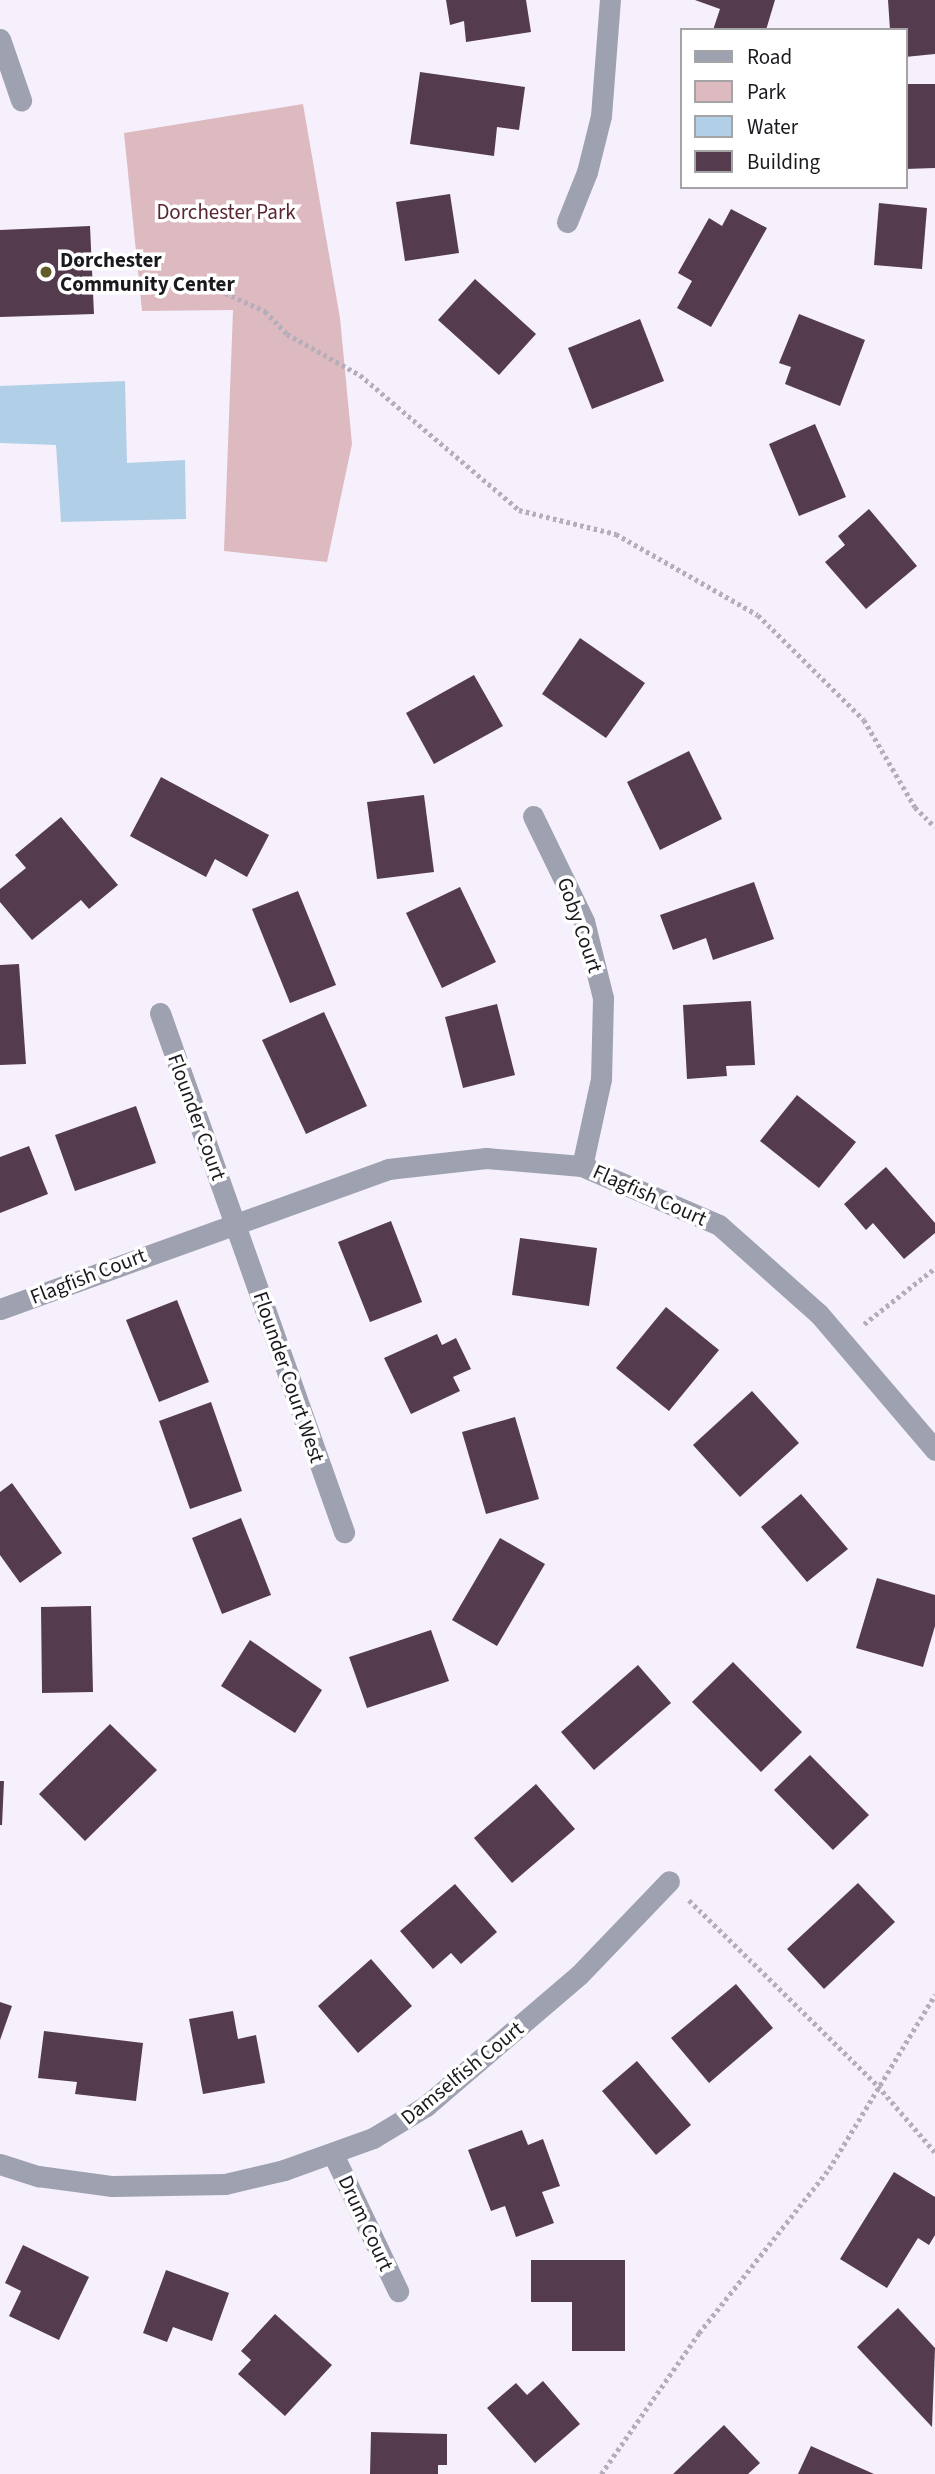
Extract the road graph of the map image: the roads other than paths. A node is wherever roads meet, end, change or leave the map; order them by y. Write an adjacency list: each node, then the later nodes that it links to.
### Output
1 (610, 0): 4 (street)
2 (0, 39): 3 (street)
3 (21, 100)
4 (567, 222)
5 (533, 816): 7 (street, Goby Court)
6 (160, 1013): 8 (street, Flounder Court)
7 (582, 1166): 8 (street, Flagfish Court); 10 (street, Flagfish Court)
8 (234, 1221): 9 (street, Flagfish Court); 11 (street, Flounder Court West)
9 (0, 1309)
10 (935, 1450)
11 (344, 1532)
12 (669, 1881): 13 (street, Damselfish Court)
13 (333, 2154): 14 (street, Damselfish Court); 15 (street, Drum Court)
14 (0, 2164)
15 (398, 2291)

